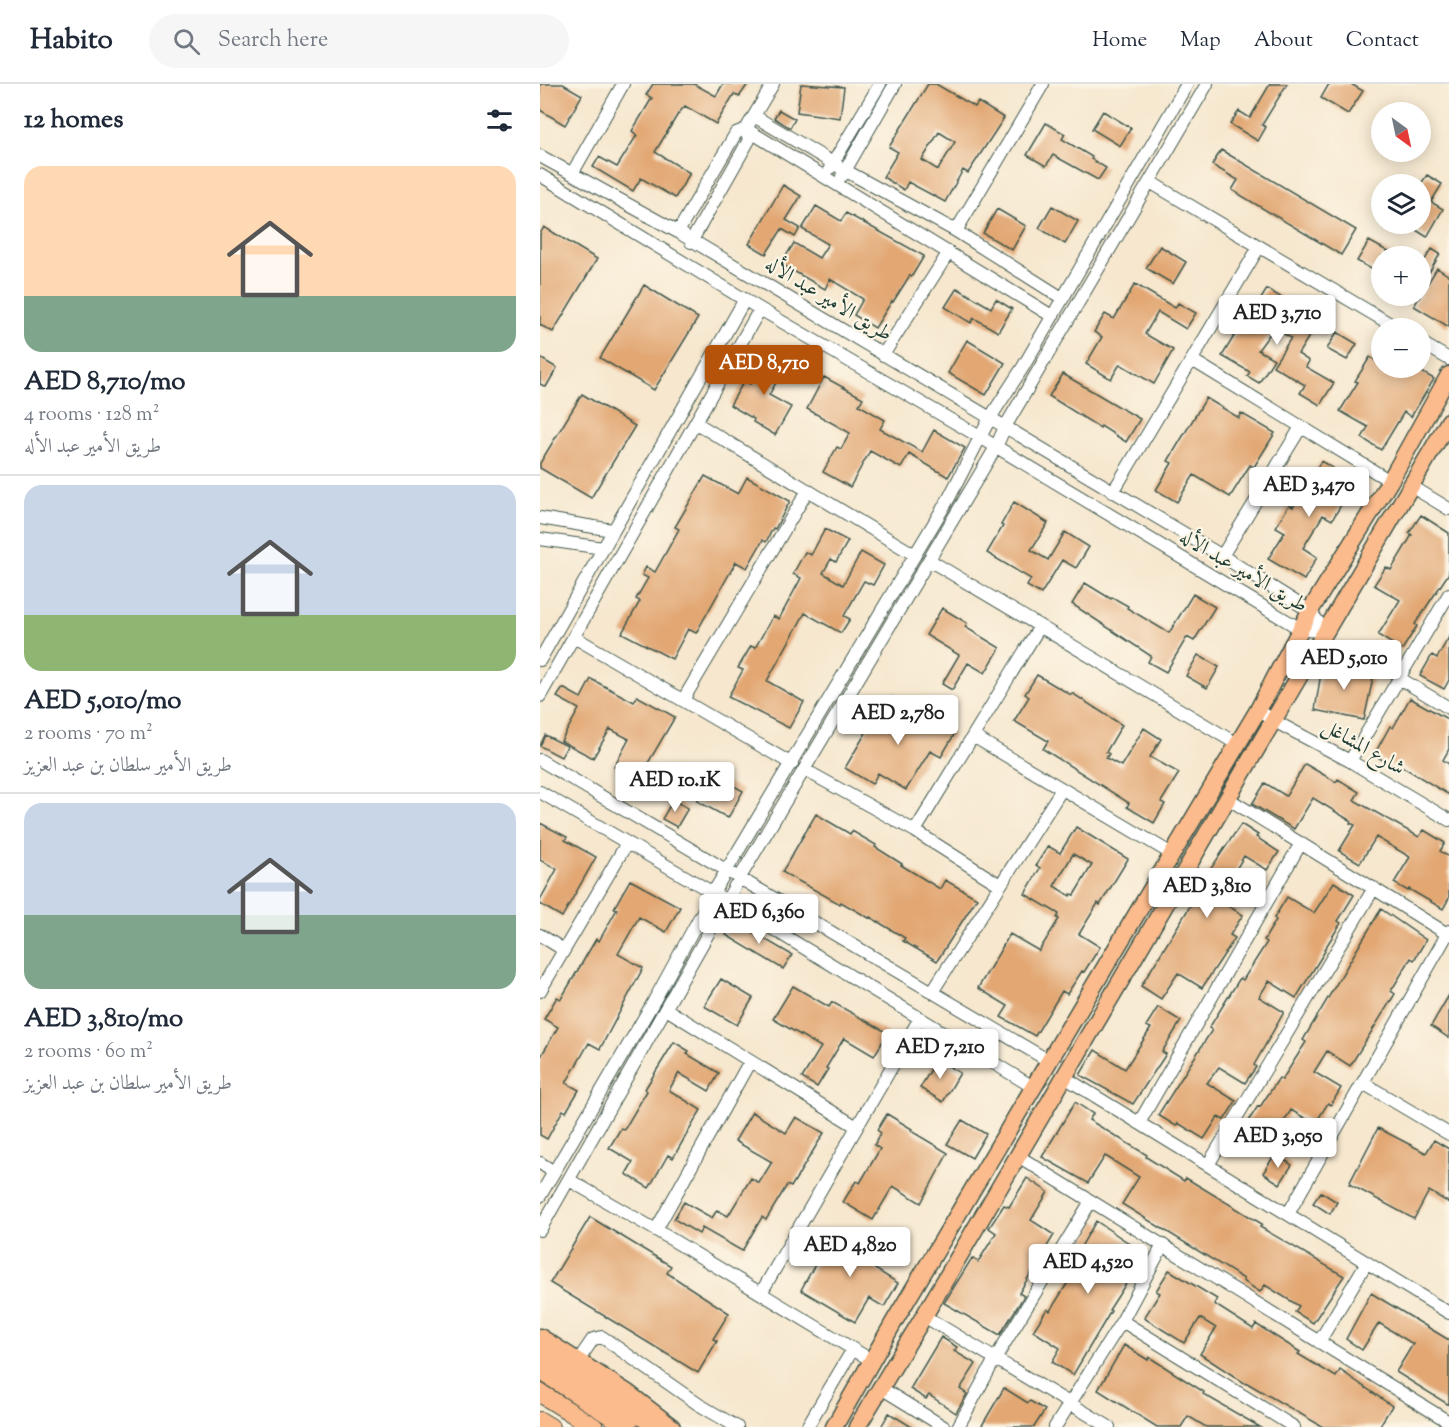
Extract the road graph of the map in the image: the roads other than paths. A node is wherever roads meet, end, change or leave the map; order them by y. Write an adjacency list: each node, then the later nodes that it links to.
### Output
1 (622, 84): 13 (street)
2 (773, 84): 8 (street)
3 (879, 84): 11 (street)
4 (895, 84): 12 (street)
5 (1043, 84): 18 (street)
6 (1187, 84): 23 (street)
7 (1207, 84): 16 (street)
8 (754, 116): 9 (street); 11 (street)
9 (746, 129): 15 (street); 19 (street); 20 (street)
10 (540, 156): 13 (street, طريق الأمير عبد الأله)
11 (833, 163): 12 (street); 15 (street)
12 (845, 170): 17 (street); 18 (street)
13 (573, 172): 19 (street, طريق الأمير عبد الأله)
14 (540, 175): 24 (street, طريق الأمير عبد الأله)
15 (825, 177): 17 (street)
16 (1150, 182): 21 (street); 37 (street)
17 (836, 184): 22 (street)
18 (956, 231): 23 (street)
19 (678, 232): 20 (street, طريق الأمير عبد الأله)
20 (692, 242): 29 (street, طريق الأمير عبد الأله)
21 (1259, 247): 27 (street); 31 (street)
22 (949, 252): 26 (street); 29 (street)
23 (1062, 298): 26 (street)
24 (745, 299): 25 (street, طريق الأمير عبد الأله); 46 (street)
25 (760, 309): 35 (street); 38 (street, طريق الأمير عبد الأله)
26 (1052, 316): 33 (street)
27 (1381, 318)
28 (1431, 348): 30 (street)
29 (883, 355): 33 (street, طريق الأمير عبد الأله)
30 (1449, 359)
31 (1192, 360): 36 (street); 43 (street)
32 (1449, 375): 40 (main road)
33 (990, 418): 37 (street, طريق الأمير عبد الأله); 38 (street)
34 (1449, 421): 41 (main road)
35 (696, 423): 42 (street); 58 (street)
36 (1301, 427): 40 (street); 50 (street)
37 (1005, 428): 39 (street); 43 (street, طريق الأمير عبد الأله)
38 (980, 437): 39 (street, طريق الأمير عبد الأله); 49 (street)
39 (996, 447): 51 (street); 56 (street, طريق الأمير عبد الأله)
40 (1390, 481): 54 (main road)
41 (1411, 486): 44 (street); 57 (main road)
42 (808, 490): 49 (street); 62 (street)
43 (1113, 492): 50 (street, طريق الأمير عبد الأله)
44 (1449, 509)
45 (540, 518): 46 (street)
46 (612, 530): 48 (street)
47 (540, 539): 48 (street)
48 (603, 548): 59 (street)
49 (915, 555): 70 (street)
50 (1222, 556): 54 (street, طريق الأمير عبد الأله)
51 (929, 560): 55 (street); 71 (street)
52 (1449, 594): 53 (street)
53 (1445, 609): 60 (street)
54 (1310, 611): 56 (main road); 57 (street, طريق الأمير عبد الأله)
55 (1040, 627): 66 (street); 67 (street)
56 (1302, 630): 57 (street, طريق الأمير عبد الأله); 64 (main road)
57 (1326, 631): 65 (main road)
58 (574, 637): 61 (street); 62 (street)
59 (540, 660)
60 (1399, 678): 63 (street); 69 (street)
61 (540, 696)
62 (683, 700): 70 (street)
63 (1449, 708)
64 (1258, 710): 65 (street, شارع المشاغل); 67 (main road)
65 (1274, 721): 69 (street, شارع المشاغل); 74 (main road)
66 (973, 736): 72 (street); 76 (street)
67 (1237, 744): 79 (main road)
68 (540, 760): 80 (street)
69 (1350, 761): 75 (street, شارع المشاغل)
70 (792, 764): 80 (street)
71 (804, 770): 76 (street); 81 (street)
72 (1062, 789): 79 (street); 82 (street)
73 (540, 792): 77 (street)
74 (1227, 798): 78 (street); 95 (main road)
75 (1449, 820)
76 (915, 831): 82 (street)
77 (627, 843): 84 (street); 88 (street)
78 (1301, 843): 83 (street); 98 (street)
79 (1172, 854): 94 (main road)
80 (727, 871): 81 (street); 84 (street)
81 (739, 879): 85 (street); 90 (street)
82 (1000, 885): 90 (street)
83 (1374, 888): 86 (street); 103 (street)
84 (713, 893): 85 (street); 104 (street)
85 (727, 901): 91 (street); 92 (street)
86 (1449, 933): 96 (street)
87 (540, 935): 88 (street)
88 (564, 950): 89 (street)
89 (540, 992)
90 (932, 992): 94 (street)
91 (666, 1009): 93 (street); 105 (street)
92 (920, 1018): 97 (street); 99 (street)
93 (750, 1061): 99 (street); 110 (street)
94 (1048, 1061): 97 (main road)
95 (1064, 1077): 98 (street); 101 (main road)
96 (1363, 1083): 100 (street); 108 (street)
97 (1033, 1087): 122 (main road)
98 (1139, 1122): 103 (street)
99 (857, 1127): 113 (street)
100 (1449, 1134)
101 (1018, 1156): 107 (street); 115 (main road)
102 (540, 1163): 104 (street)
103 (1208, 1165): 108 (street)
104 (554, 1172): 106 (street)
105 (569, 1180): 109 (street); 110 (street)
106 (540, 1196)
107 (1091, 1201): 111 (street); 121 (street)
108 (1288, 1214): 112 (street)
109 (540, 1230)
110 (656, 1230): 113 (street)
111 (1163, 1245): 116 (street); 118 (street)
112 (1367, 1262): 114 (street); 118 (street)
113 (761, 1293): 119 (street)
114 (1449, 1313)
115 (924, 1316): 121 (street); 125 (main road)
116 (1122, 1321): 127 (street); 143 (street)
117 (540, 1337): 123 (main road)
118 (1319, 1342): 129 (street)
119 (853, 1349): 122 (street); 137 (street)
120 (540, 1353): 134 (highway)
121 (996, 1359): 127 (street); 140 (street)
122 (872, 1360): 130 (main road)
123 (578, 1361): 135 (main road); 136 (street)
124 (540, 1371): 133 (highway)
125 (881, 1388): 138 (main road); 139 (street)
126 (540, 1393): 132 (highway)
127 (1069, 1403): 141 (street); 142 (street)
128 (540, 1421): 131 (highway)
129 (1449, 1422)
130 (835, 1424)
131 (550, 1427)
132 (594, 1427)
133 (628, 1427)
134 (661, 1427)
135 (672, 1427)
136 (737, 1427)
137 (807, 1427)
138 (857, 1427)
139 (944, 1427)
140 (958, 1427)
141 (1055, 1427)
142 (1109, 1427)
143 (1294, 1427)

